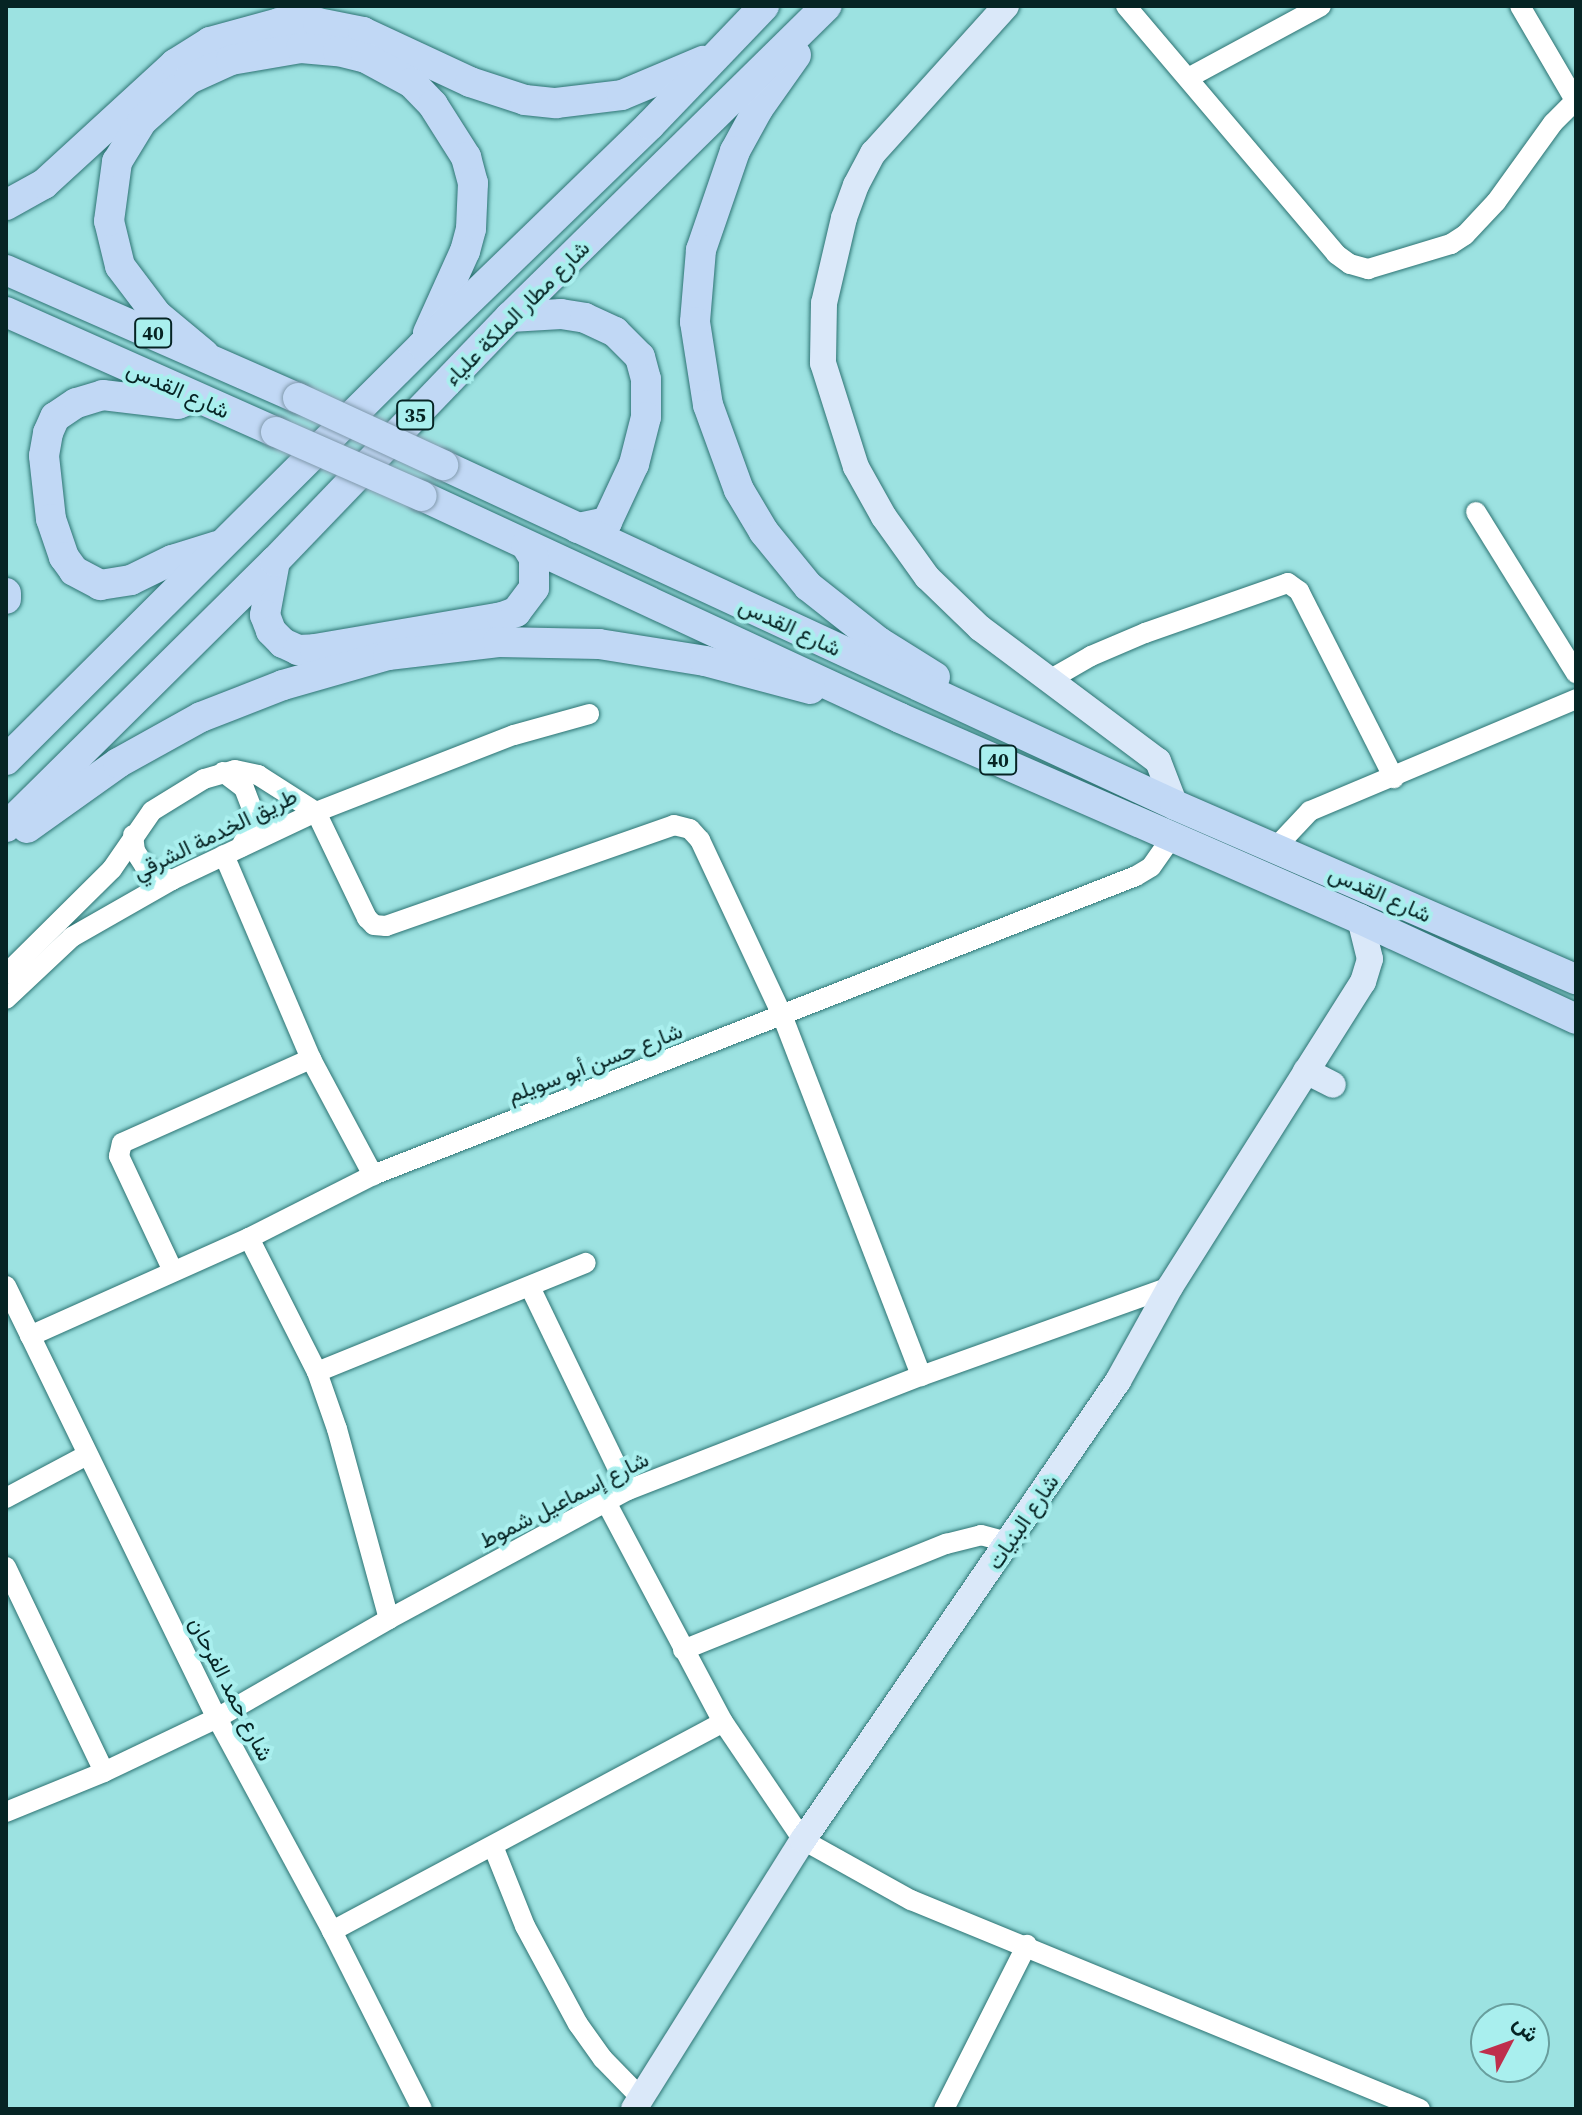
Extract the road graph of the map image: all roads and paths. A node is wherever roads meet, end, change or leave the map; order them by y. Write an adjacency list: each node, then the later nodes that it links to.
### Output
1 (764, 6): 7 (highway, شارع مطار الملكة علياء / 35)
2 (828, 6): 13 (highway, شارع مطار الملكة علياء / 35); 27 (highway)
3 (1006, 6): 23 (main road)
4 (1126, 6): 8 (street)
5 (1321, 6): 8 (street)
6 (1520, 6): 9 (street)
7 (713, 57): 10 (highway); 14 (highway, شارع مطار الملكة علياء / 35)
8 (1188, 78): 9 (street)
9 (1576, 101)
10 (6, 205)
11 (6, 270): 15 (highway, شارع القدس / 40)
12 (6, 312): 16 (highway, شارع القدس / 40)
13 (510, 317): 18 (highway); 21 (highway, شارع مطار الملكة علياء / 35)
14 (423, 345): 15 (highway); 19 (highway, شارع مطار الملكة علياء / 35)
15 (204, 354): 18 (highway, شارع القدس / 40, bridge)
16 (195, 397): 19 (highway); 20 (highway, شارع القدس / 40, bridge)
17 (1476, 512): 22 (street)
18 (578, 528): 27 (highway, شارع القدس / 40)
19 (222, 544): 28 (highway, شارع مطار الملكة علياء / 35)
20 (526, 545): 21 (highway); 25 (highway, شارع القدس / 40)
21 (275, 561): 33 (highway, شارع مطار الملكة علياء / 35)
22 (1576, 673)
23 (1051, 679): 30 (street); 31 (main road)
24 (1576, 699): 30 (street)
25 (866, 700): 35 (highway, شارع القدس / 40); 36 (highway)
26 (589, 714): 32 (street)
27 (1015, 732): 31 (highway, شارع القدس / 40)
28 (6, 760)
29 (223, 772): 32 (street, طريق الخدمة الشرقي); 34 (street, طريق الخدمة الشرقي); 38 (street)
30 (1394, 778): 37 (street)
31 (1175, 805): 37 (highway, شارع القدس / 40)
32 (316, 812): 38 (street, طريق الخدمة الشرقي); 44 (street)
33 (6, 827)
34 (133, 835): 39 (street); 41 (street, طريق الخدمة الشرقي)
35 (1172, 837): 40 (highway, شارع القدس / 40); 44 (street, شارع حسن أبو سويلم)
36 (6, 844)
37 (1275, 848): 42 (highway, شارع القدس / 40)
38 (232, 851): 39 (street, طريق الخدمة الشرقي); 46 (street)
39 (172, 880): 43 (street, طريق الخدمة الشرقي)
40 (1360, 919): 45 (highway, شارع القدس / 40); 47 (main road, شارع البنيات)
41 (6, 974)
42 (1576, 979)
43 (6, 999)
44 (782, 1015): 49 (street, شارع حسن أبو سويلم); 58 (street)
45 (1576, 1019)
46 (311, 1059): 49 (street); 52 (street)
47 (1306, 1071): 48 (main road); 55 (main road, شارع البنيات)
48 (1333, 1085)
49 (373, 1175): 50 (street, شارع حسن أبو سويلم)
50 (249, 1238): 52 (street, شارع حسن أبو سويلم); 57 (street)
51 (586, 1263): 54 (street)
52 (173, 1271): 56 (street, شارع حسن أبو سويلم)
53 (6, 1286): 56 (street, شارع حمد الفرحان)
54 (530, 1287): 57 (street); 60 (street)
55 (1170, 1287): 58 (street, شارع إسماعيل شموط); 63 (main road, شارع البنيات)
56 (30, 1336): 59 (street, شارع حمد الفرحان)
57 (317, 1372): 65 (street)
58 (921, 1376): 60 (street, شارع إسماعيل شموط)
59 (87, 1455): 61 (street); 67 (street, شارع حمد الفرحان)
60 (628, 1490): 62 (street, شارع إسماعيل شموط)
61 (6, 1498)
62 (606, 1502): 65 (street, شارع إسماعيل شموط); 66 (street)
63 (1007, 1542): 66 (street); 71 (main road, شارع البنيات)
64 (6, 1567): 69 (street)
65 (389, 1619): 67 (street, شارع إسماعيل شموط)
66 (683, 1650): 68 (street)
67 (217, 1718): 69 (street, شارع إسماعيل شموط); 73 (street, شارع حمد الفرحان)
68 (723, 1722): 71 (street); 72 (street)
69 (104, 1772): 70 (street, شارع إسماعيل شموط)
70 (6, 1812)
71 (803, 1840): 74 (street); 75 (main road, شارع البنيات)
72 (493, 1846): 73 (street); 75 (street)
73 (332, 1931): 76 (street, شارع حمد الفرحان)
74 (1027, 1945): 77 (street); 78 (street)
75 (637, 2104)
76 (422, 2109)
77 (944, 2109)
78 (1420, 2109)

